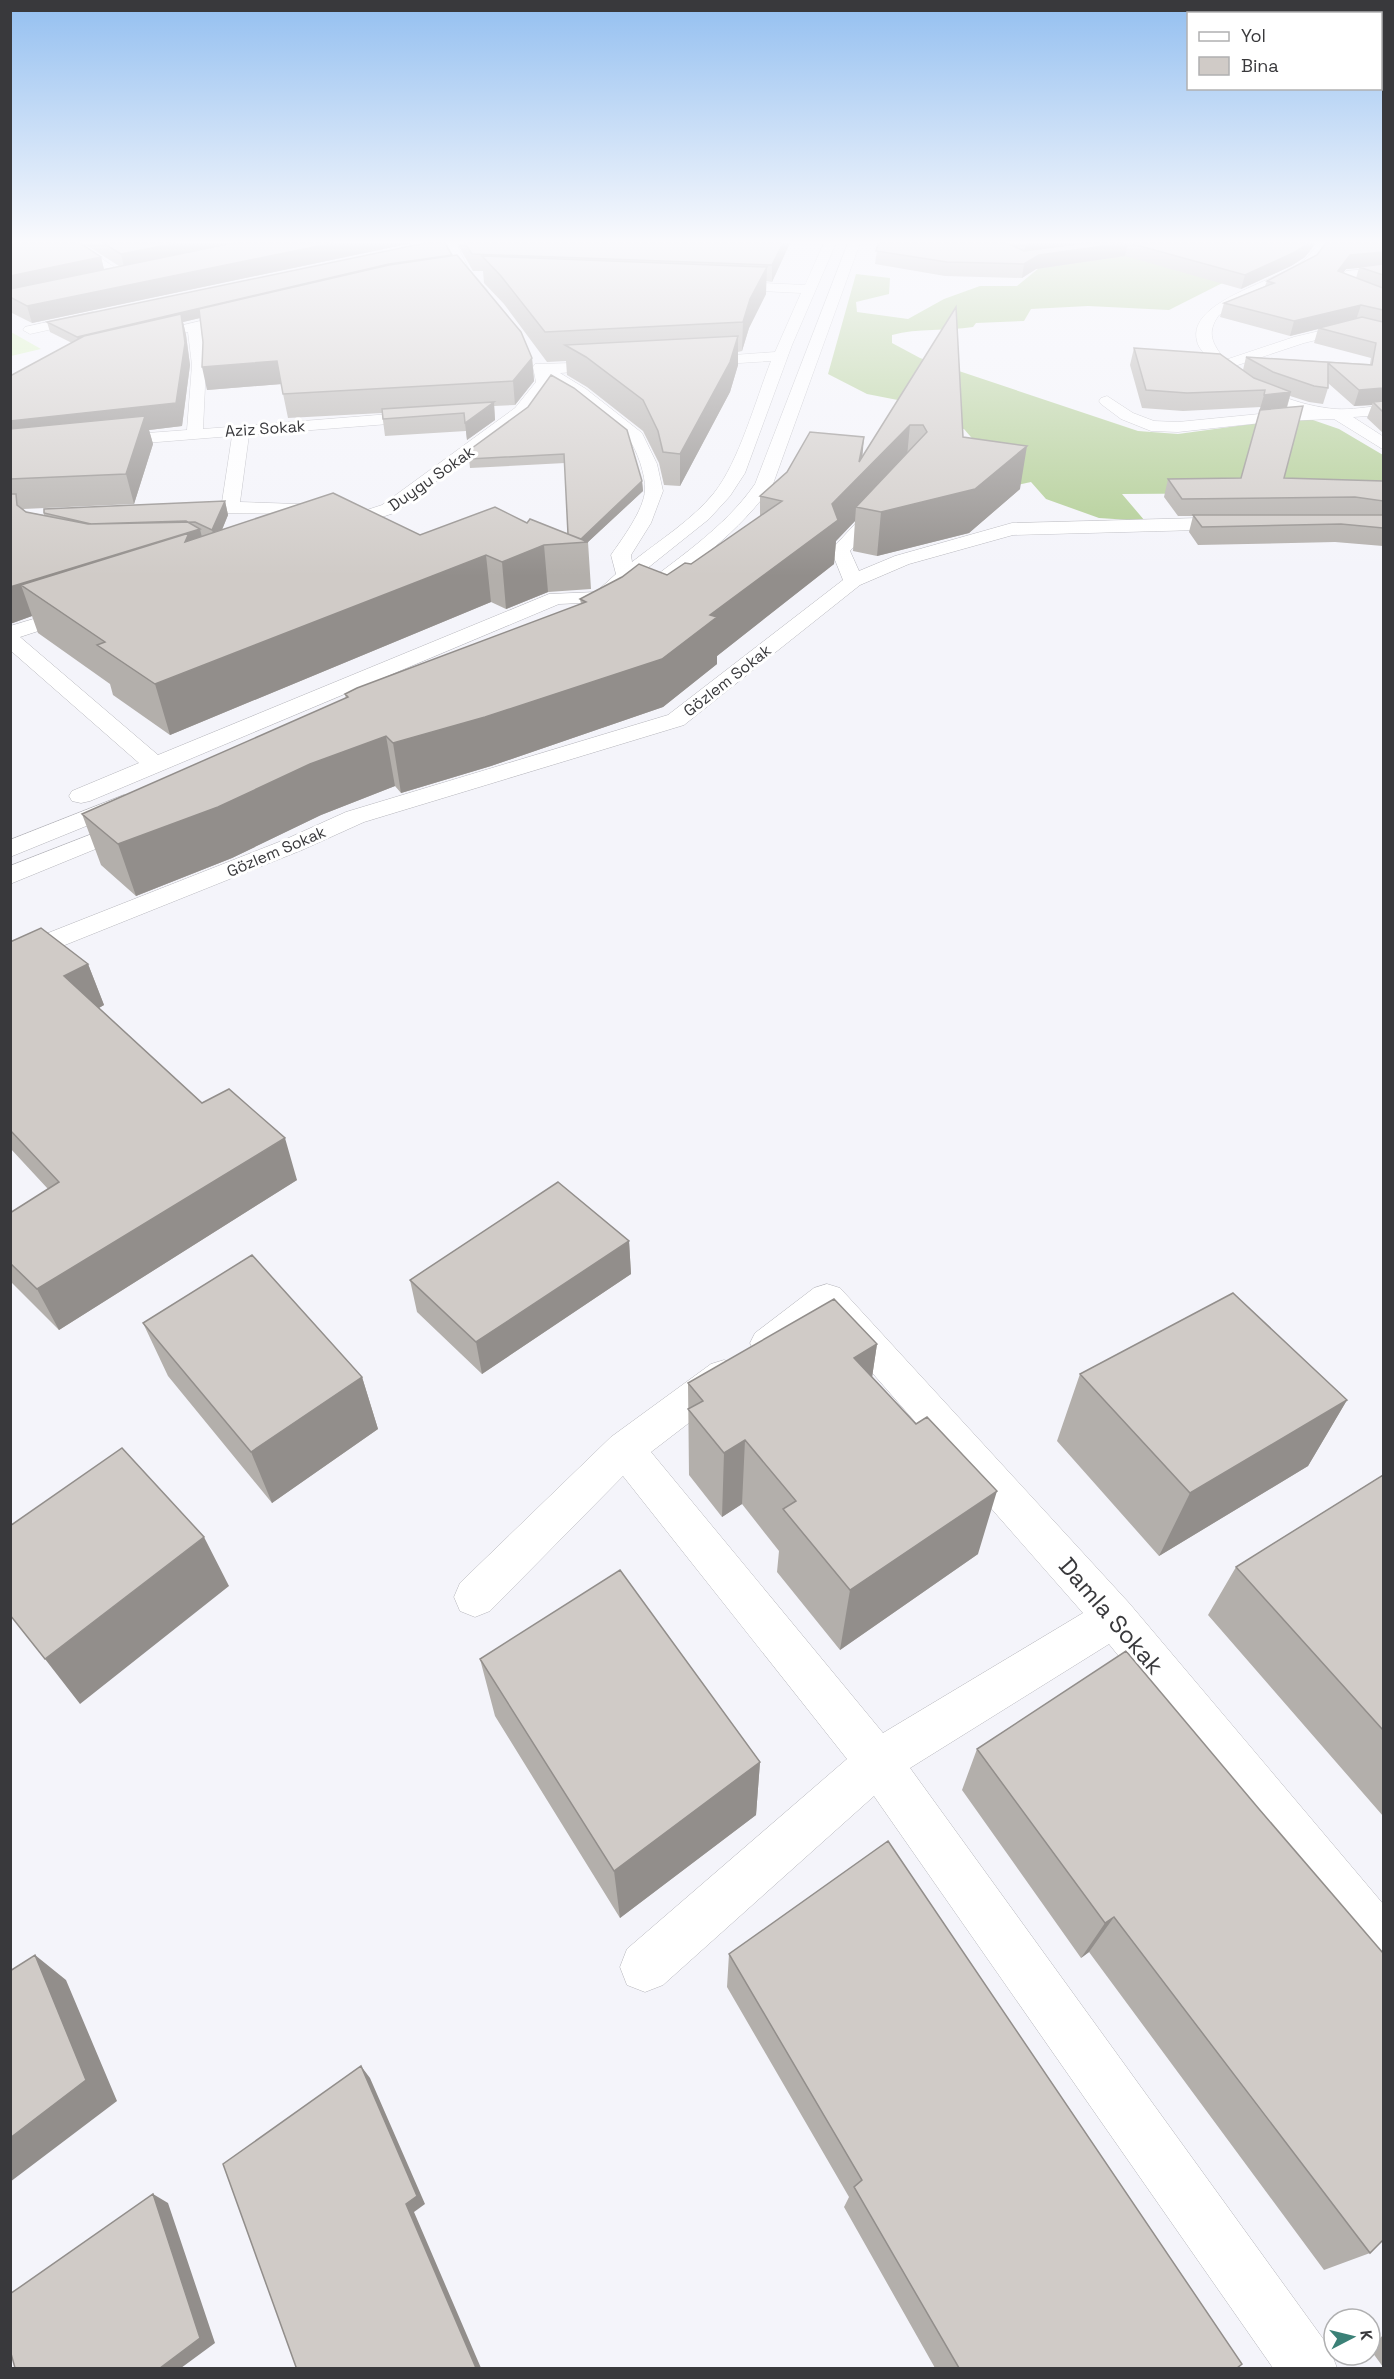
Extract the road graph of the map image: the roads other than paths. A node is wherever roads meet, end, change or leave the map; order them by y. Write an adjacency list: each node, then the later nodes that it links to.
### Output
1 (198, 354): 18 (street)
2 (531, 354): 10 (street)
3 (811, 354): 31 (street)
4 (1213, 354): 9 (street)
5 (1257, 354): 9 (street)
6 (780, 356): 7 (street); 27 (street)
7 (680, 363)
8 (622, 365): 10 (street)
9 (1222, 366): 15 (street)
10 (542, 369): 13 (street, Duygu Sokak); 27 (street)
11 (1107, 401): 15 (street)
12 (1383, 410): 15 (street)
13 (521, 411): 14 (street); 23 (street, Duygu Sokak)
14 (487, 412)
15 (1337, 414): 20 (street)
16 (442, 415): 17 (street, Aziz Sokak)
17 (241, 431): 18 (street, Aziz Sokak); 22 (street)
18 (195, 432): 19 (street, Aziz Sokak)
19 (91, 443)
20 (1383, 445)
21 (896, 490): 28 (street)
22 (230, 507): 23 (street); 24 (street)
23 (388, 509): 26 (street, Duygu Sokak)
24 (162, 510)
25 (1253, 523): 28 (street, Gözlem Sokak)
26 (321, 532)
27 (627, 577): 29 (street)
28 (853, 581): 43 (street, Gözlem Sokak)
29 (598, 598): 32 (street); 35 (street)
30 (99, 605): 33 (street)
31 (625, 610)
32 (564, 619)
33 (10, 633)
34 (10, 639): 35 (street)
35 (155, 765): 37 (street)
36 (139, 796): 41 (street)
37 (62, 804)
38 (156, 816): 42 (street)
39 (31, 817): 40 (street)
40 (10, 826)
41 (10, 849)
42 (10, 876)
43 (10, 958)
44 (625, 1449): 45 (street); 46 (street, Damla Sokak); 47 (street)
45 (475, 1597)
46 (1114, 1617): 47 (street); 48 (street, Damla Sokak)
47 (878, 1762): 49 (street); 50 (street)
48 (1383, 1944)
49 (645, 1967)
50 (1308, 2368)

